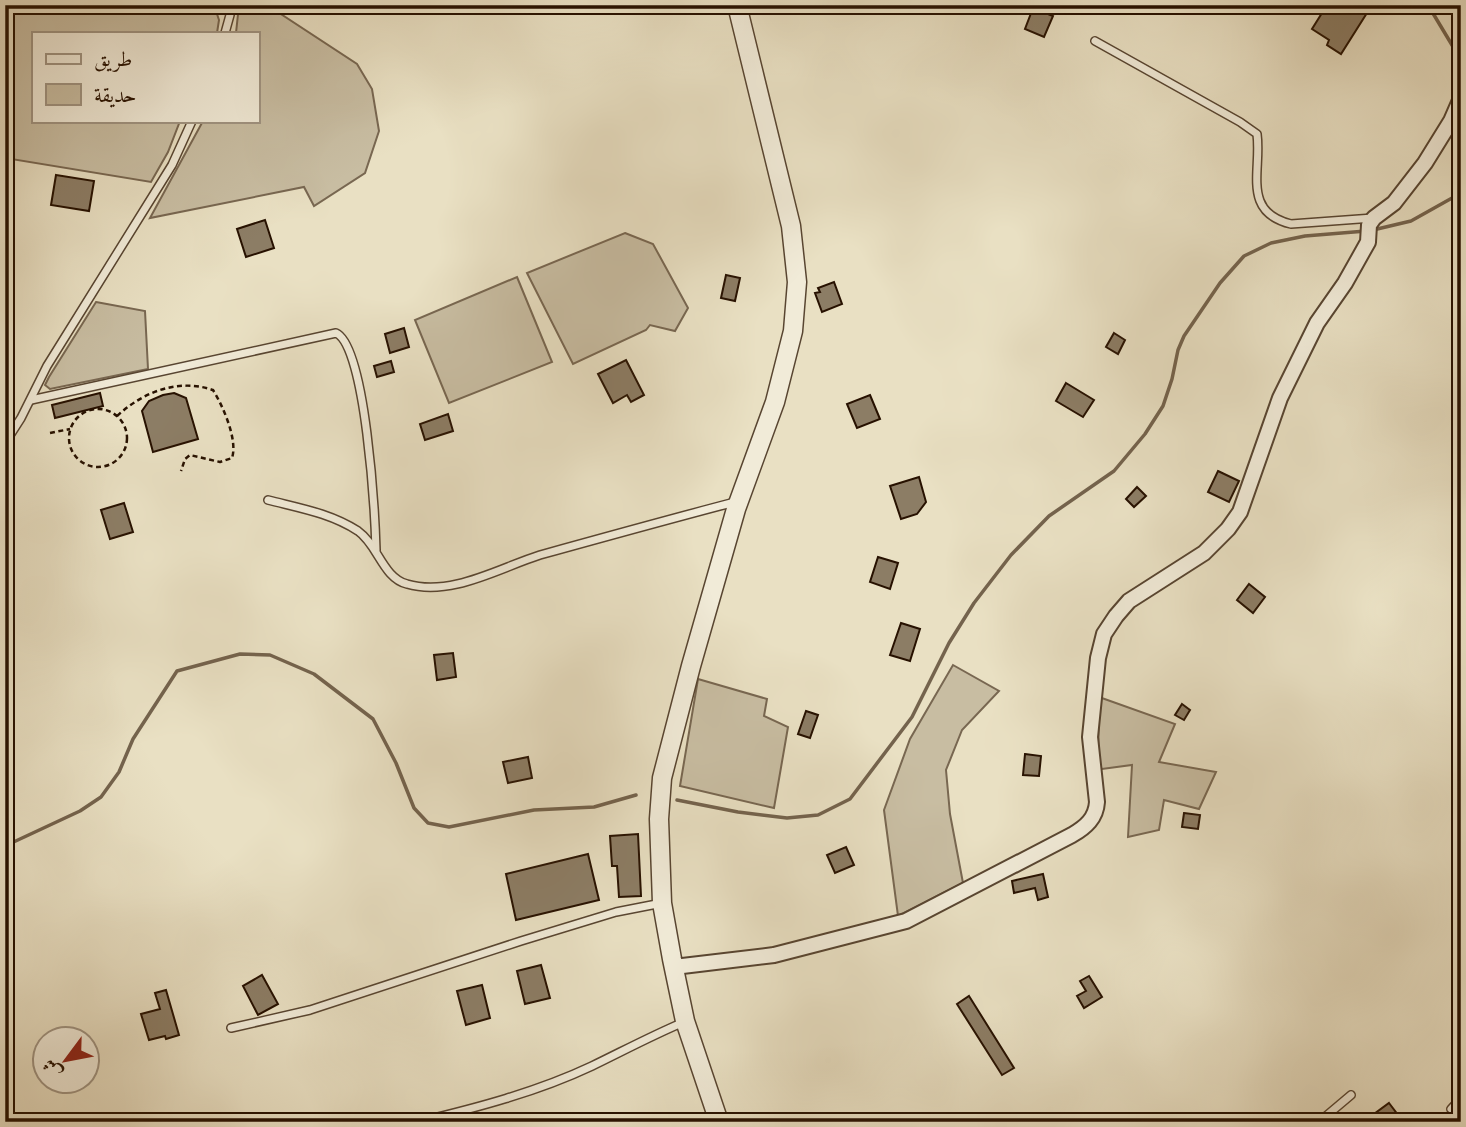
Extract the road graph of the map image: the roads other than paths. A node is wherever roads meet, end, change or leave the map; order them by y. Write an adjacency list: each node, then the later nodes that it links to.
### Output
1 (227, 5): 3 (lane)
2 (737, 5): 11 (street)
3 (225, 32)
4 (1095, 41): 7 (lane)
5 (1461, 98): 7 (street)
6 (192, 122): 8 (lane)
7 (1371, 221): 14 (street)
8 (31, 400): 9 (lane); 12 (lane)
9 (5, 443)
10 (268, 500): 12 (lane)
11 (739, 501): 12 (lane); 13 (street)
12 (376, 550)
13 (662, 903): 14 (street); 16 (lane)
14 (674, 967): 15 (street)
15 (685, 1021): 20 (lane); 21 (street)
16 (231, 1028)
17 (1351, 1095): 22 (lane)
18 (1461, 1098): 19 (lane)
19 (1451, 1110)
20 (417, 1122)
21 (719, 1122)
22 (1319, 1122)

